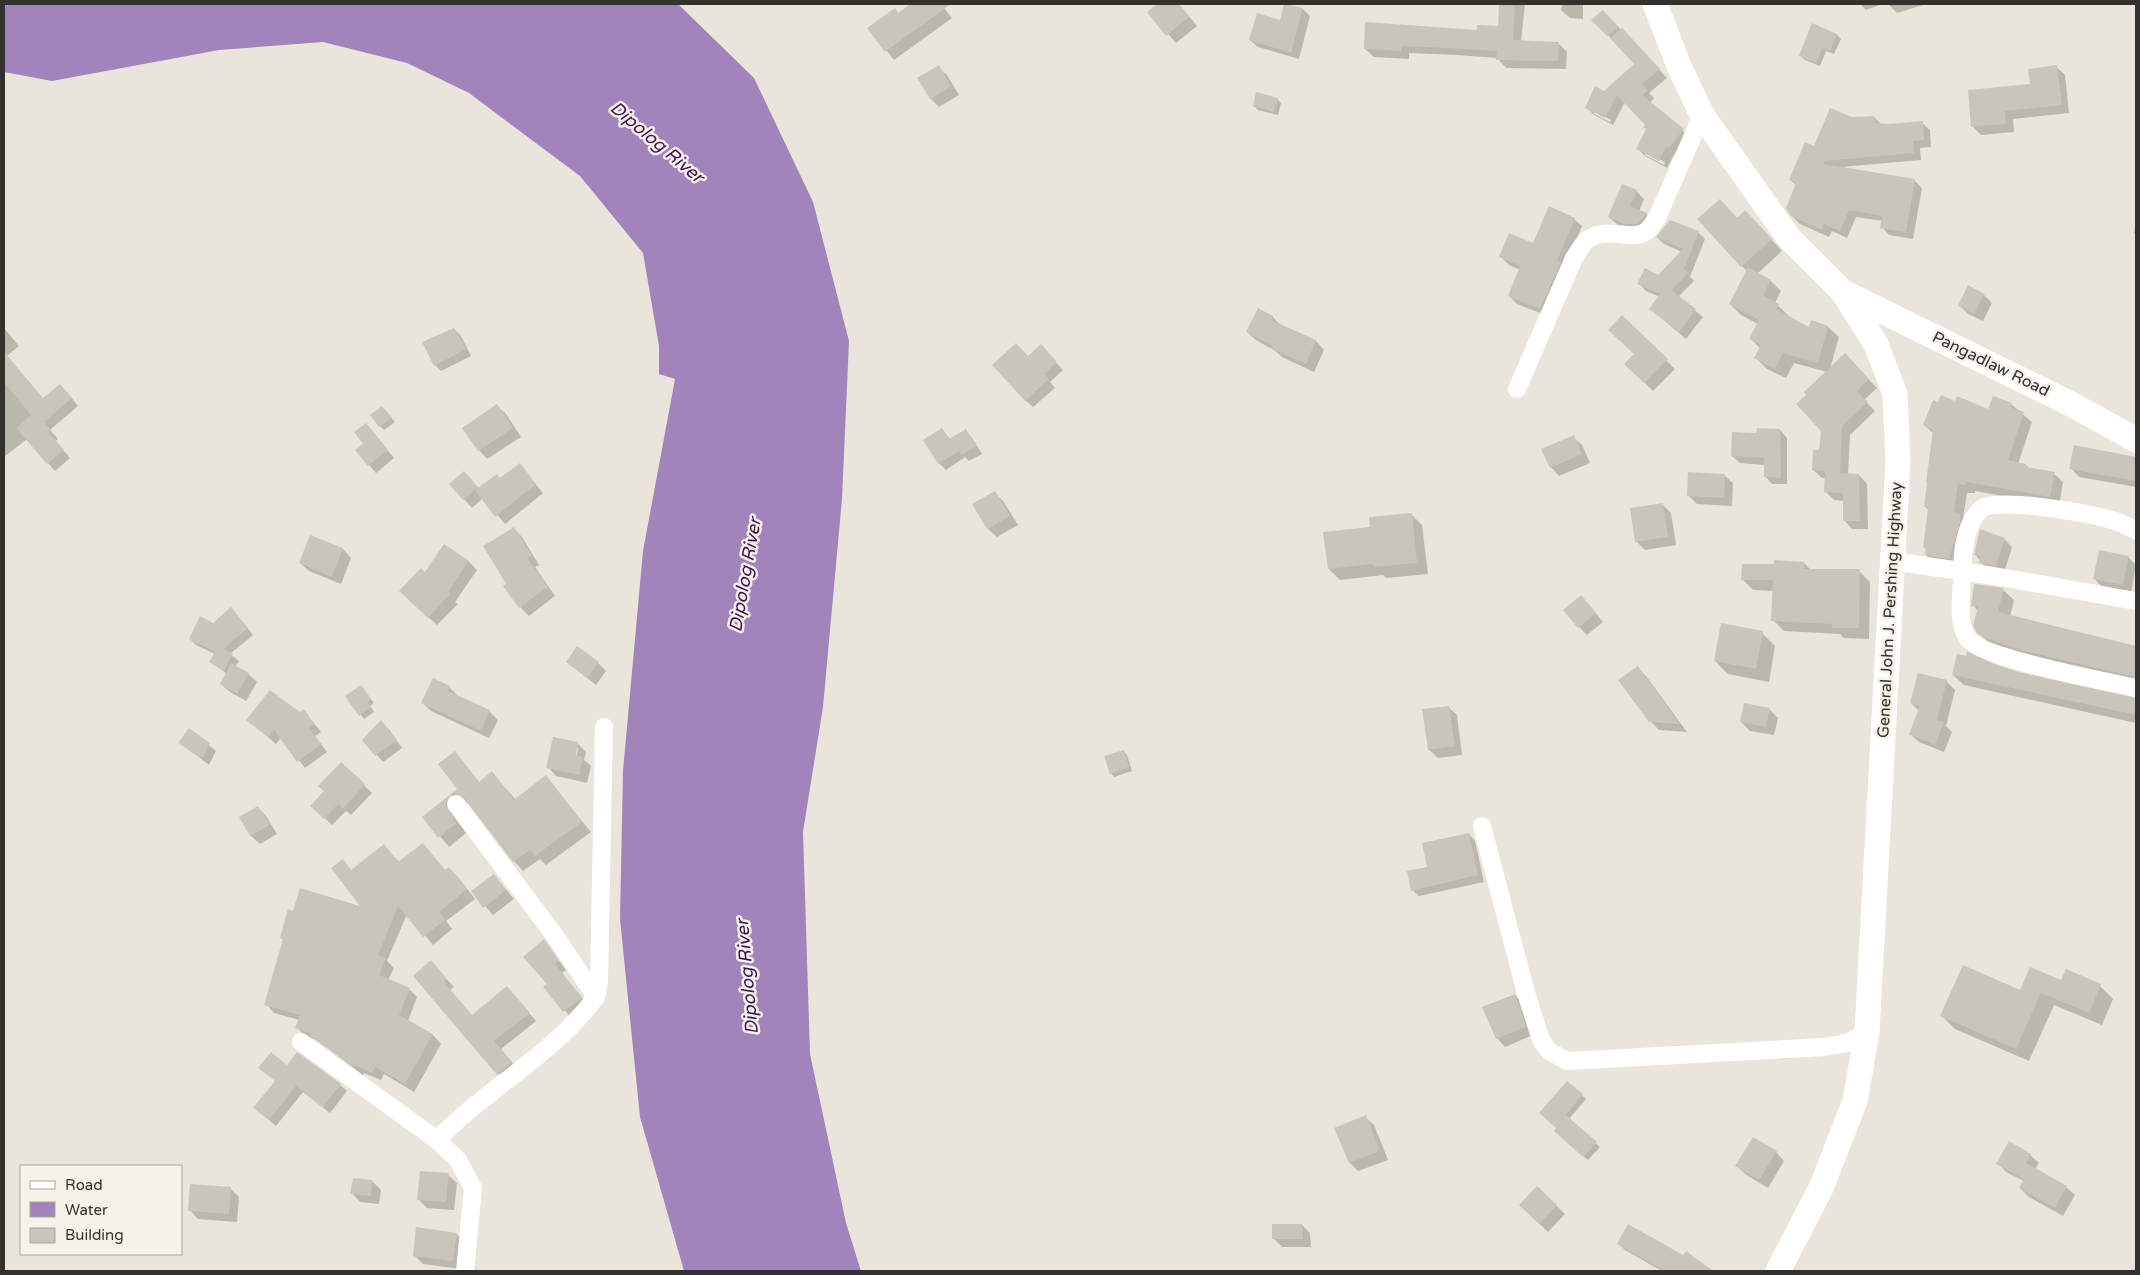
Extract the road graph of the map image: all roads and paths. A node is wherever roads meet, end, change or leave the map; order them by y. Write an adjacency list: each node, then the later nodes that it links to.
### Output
1 (1655, 4): 2 (main road, General John J. Pershing Highway)
2 (1702, 115): 3 (main road, General John J. Pershing Highway); 4 (street)
3 (1844, 292): 5 (main road, Pangadlaw Road); 7 (main road, General John J. Pershing Highway)
4 (1517, 389)
5 (2136, 440)
6 (2136, 530): 8 (street)
7 (1892, 561): 8 (street); 15 (main road, General John J. Pershing Highway)
8 (1962, 572): 9 (street); 10 (street)
9 (2136, 601)
10 (2136, 688)
11 (604, 727): 14 (street)
12 (456, 804): 14 (street)
13 (1482, 826): 15 (street)
14 (596, 997): 17 (street)
15 (1867, 1032): 19 (main road, General John J. Pershing Highway)
16 (301, 1042): 17 (street)
17 (437, 1140): 18 (street)
18 (465, 1271)
19 (1778, 1271)

